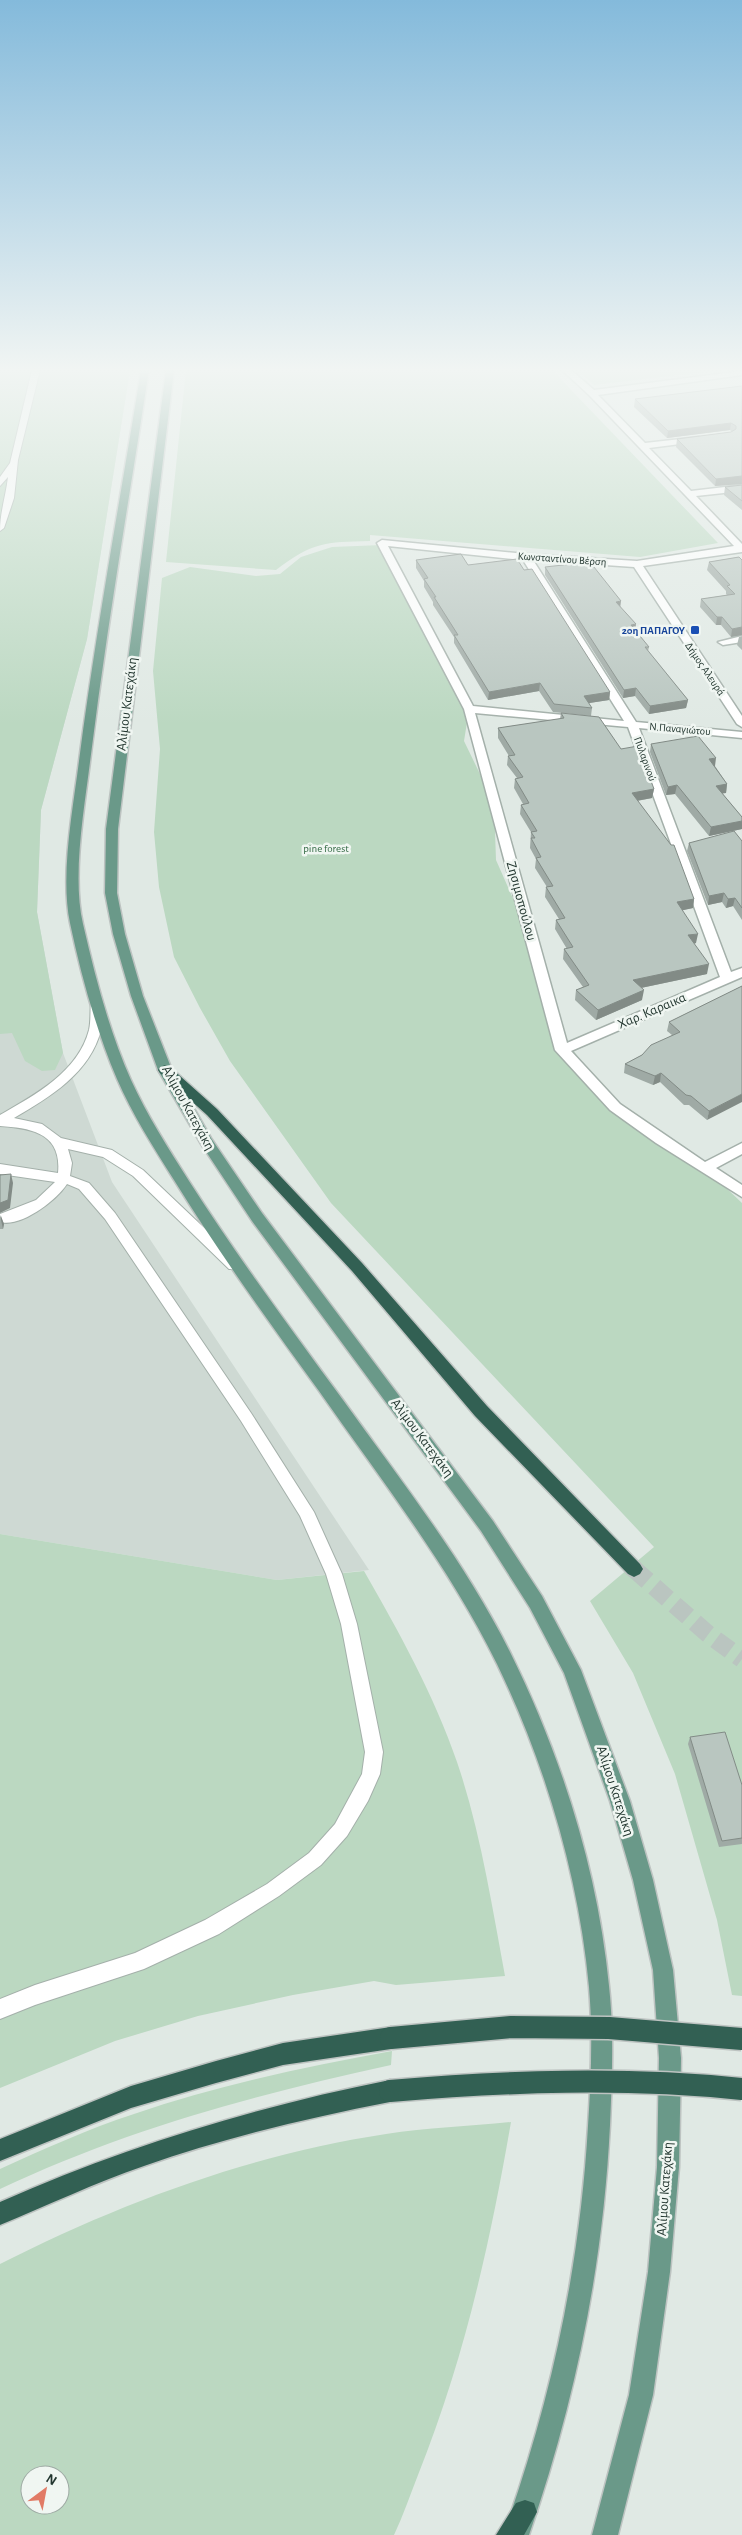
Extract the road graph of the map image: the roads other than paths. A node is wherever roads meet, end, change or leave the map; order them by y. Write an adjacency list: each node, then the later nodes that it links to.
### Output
1 (11, 488): 8 (lane)
2 (126, 488): 23 (main road)
3 (155, 488): 25 (main road, Αλίμου Κατεχάκη)
4 (684, 488): 6 (street)
5 (739, 488): 6 (street)
6 (689, 494): 12 (street)
7 (0, 495): 8 (lane)
8 (10, 498): 9 (lane); 10 (lane)
9 (0, 501)
10 (0, 528)
11 (382, 543): 13 (street, Κωνσταντίνου Βέρση); 17 (street, Ζησιμοπούλου)
12 (742, 548): 14 (street, Κωνσταντίνου Βέρση)
13 (526, 557): 14 (street, Κωνσταντίνου Βέρση); 19 (street, Πυλαρινού)
14 (637, 564): 18 (street, Δήμος Αλευρά)
15 (742, 639): 16 (street)
16 (723, 642)
17 (469, 709): 19 (street, Ν.Παναγιώτου); 24 (street, Ζησιμοπούλου)
18 (742, 724)
19 (633, 726): 20 (street, Ν.Παναγιώτου); 22 (street, Πυλαρινού)
20 (742, 734)
21 (742, 972): 22 (street, Χαρ. Καραικα)
22 (727, 979): 24 (street, Χαρ. Καραικα)
23 (97, 1002): 26 (lane); 34 (main road)
24 (562, 1050): 29 (street, Ζησιμοπούλου)
25 (166, 1070): 35 (highway); 44 (main road, Αλίμου Κατεχάκη)
26 (0, 1122): 27 (lane)
27 (58, 1142): 31 (lane); 34 (lane)
28 (742, 1148): 29 (street)
29 (705, 1168): 32 (street, Ζησιμοπούλου)
30 (0, 1169): 31 (lane)
31 (63, 1178): 33 (lane); 36 (lane)
32 (742, 1192)
33 (4, 1218)
34 (244, 1275): 41 (main road)
35 (634, 1570)
36 (0, 2009)
37 (742, 2039): 39 (highway, bridge)
38 (742, 2089): 40 (highway, bridge)
39 (0, 2150)
40 (0, 2214)
41 (524, 2512): 42 (highway); 43 (main road)
42 (509, 2535)
43 (516, 2535)
44 (605, 2535)

